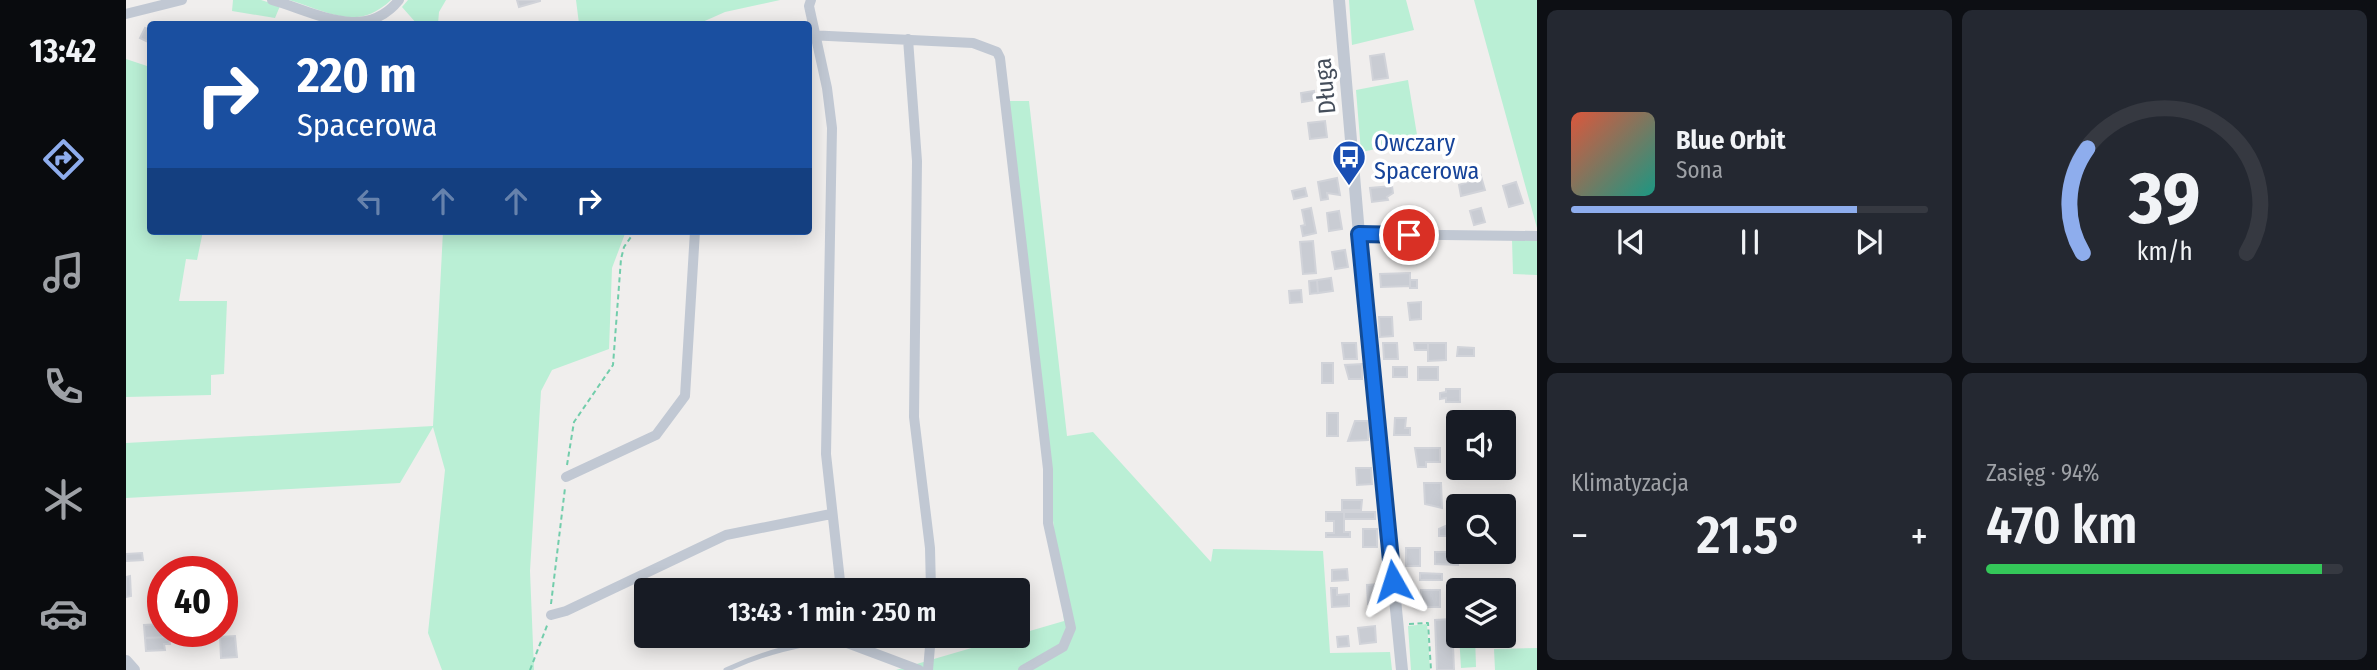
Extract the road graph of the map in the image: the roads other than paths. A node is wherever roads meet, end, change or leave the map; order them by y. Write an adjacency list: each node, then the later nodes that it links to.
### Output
1 (183, 0): 6 (street)
2 (272, 0): 7 (street)
3 (399, 0): 8 (street)
4 (811, 0): 9 (street)
5 (1339, 0): 12 (street, Długa)
6 (126, 14)
7 (340, 21)
8 (370, 21)
9 (811, 21)
10 (812, 34): 11 (street); 16 (street)
11 (908, 39): 18 (street); 28 (street)
12 (1359, 234): 14 (street); 29 (street, Długa)
13 (695, 235): 15 (street)
14 (1537, 236)
15 (566, 477)
16 (831, 514): 17 (street); 19 (street)
17 (839, 578)
18 (931, 578)
19 (551, 615)
20 (792, 648): 25 (lane)
21 (866, 648): 26 (street)
22 (930, 648): 27 (street)
23 (126, 661): 24 (street)
24 (134, 670)
25 (726, 670)
26 (919, 670)
27 (929, 670)
28 (1023, 670)
29 (1402, 670)

